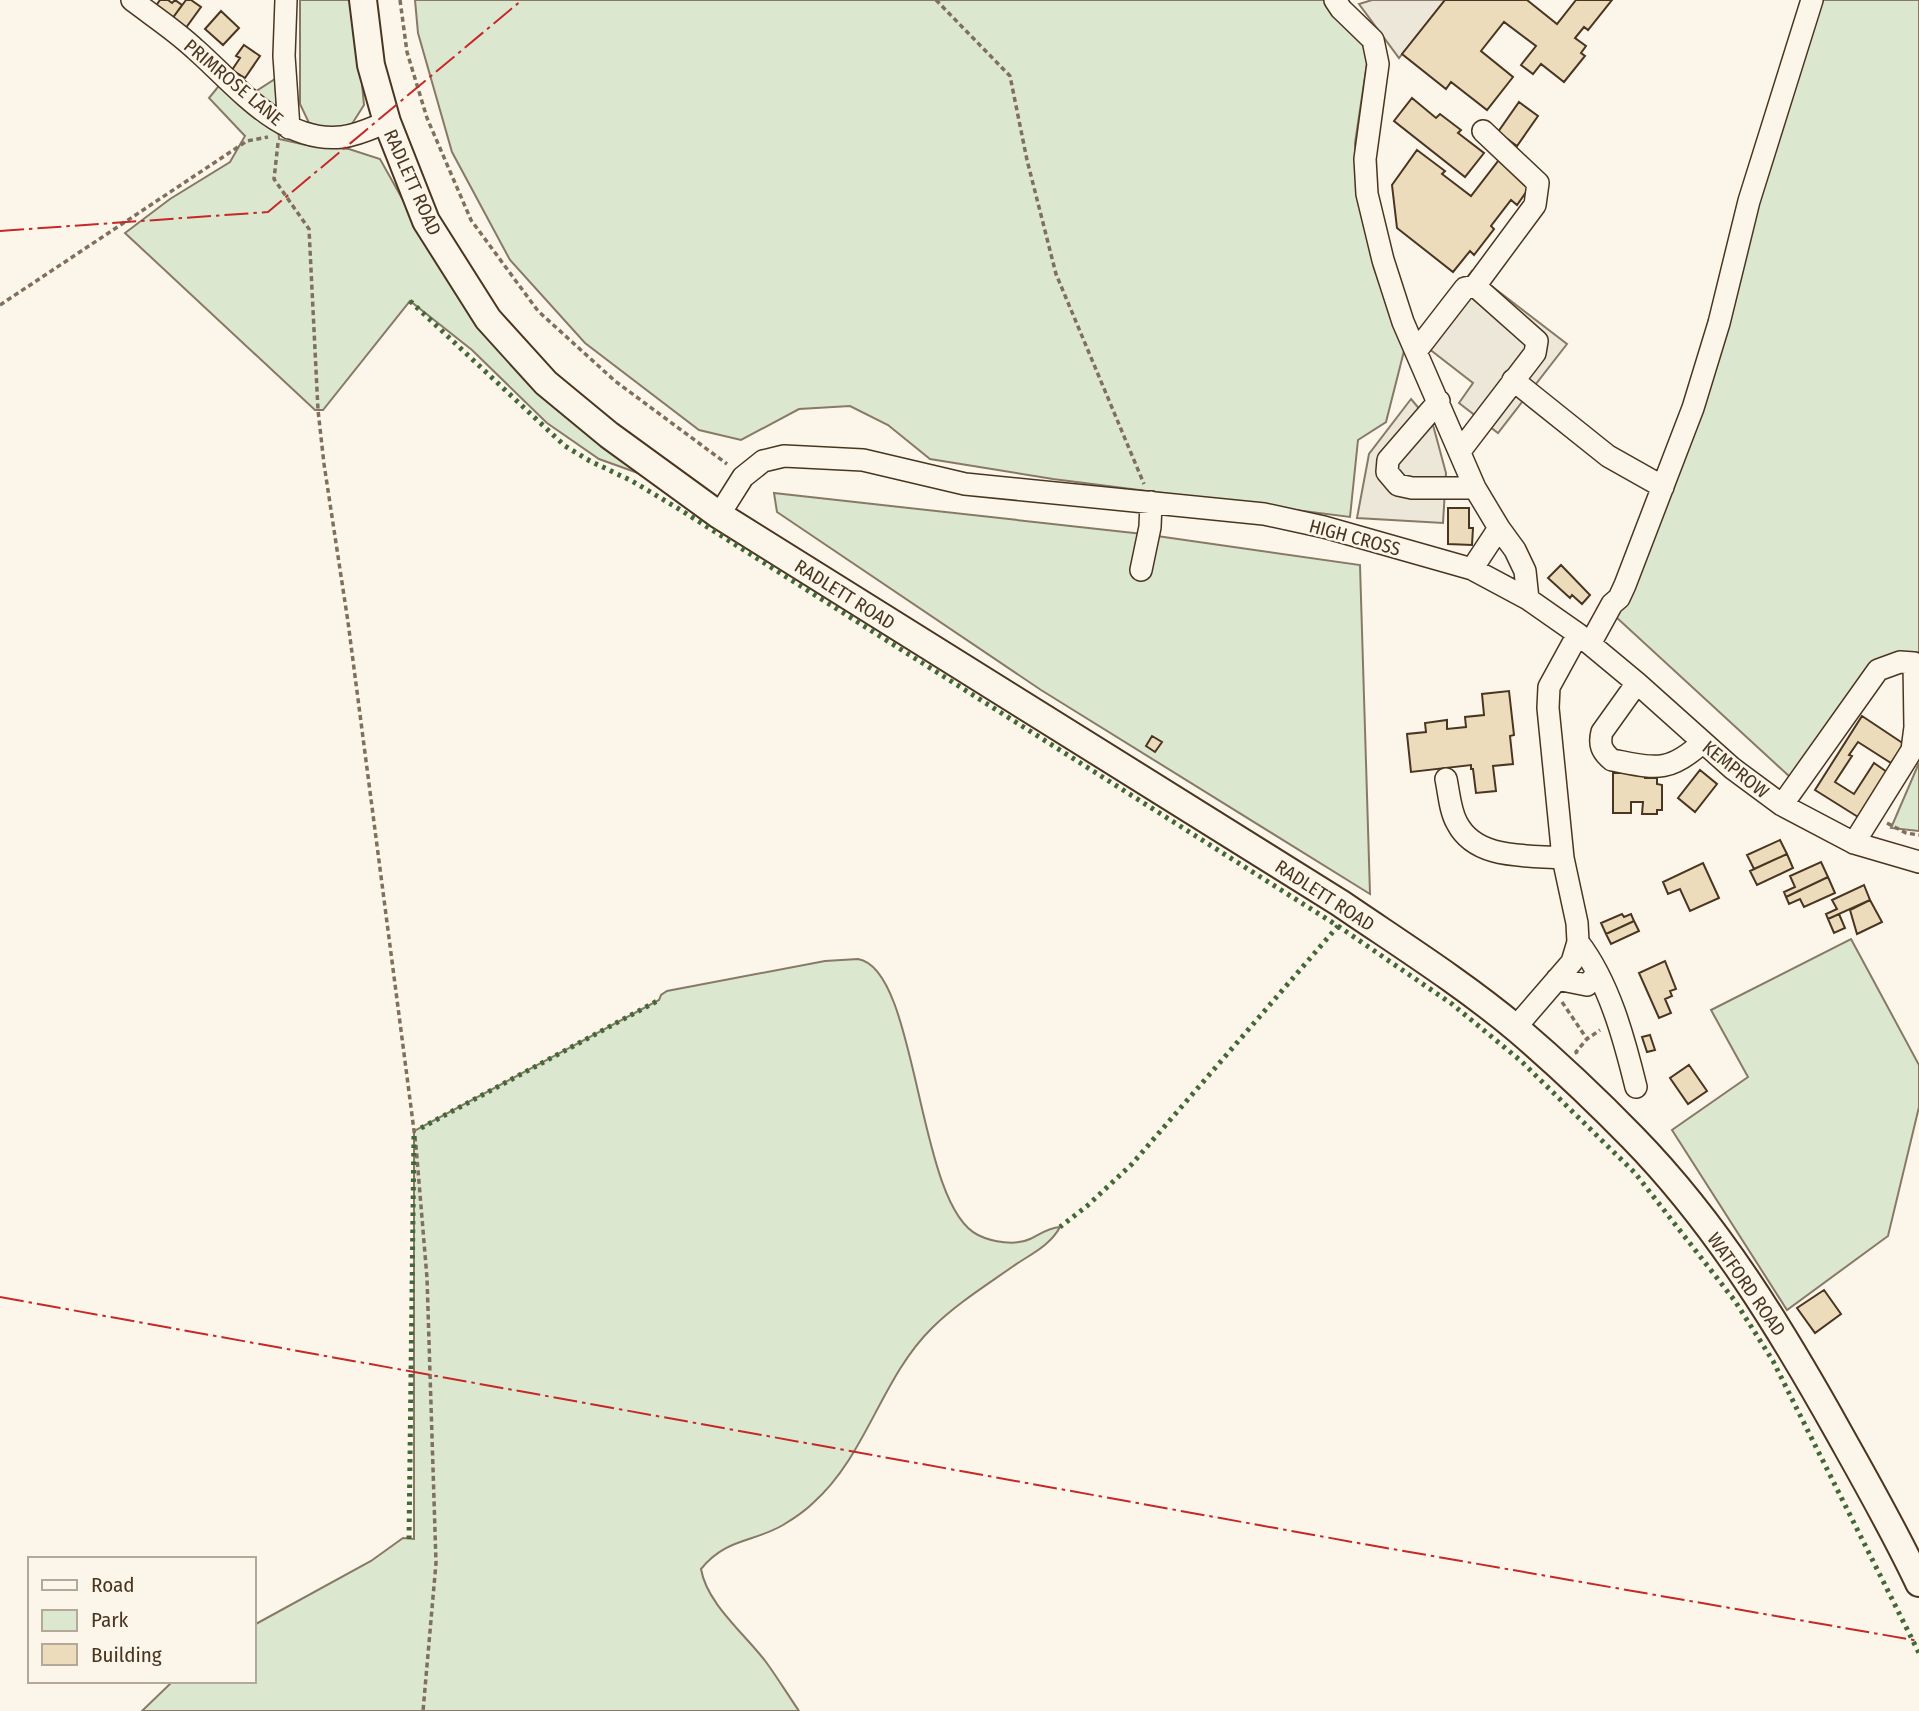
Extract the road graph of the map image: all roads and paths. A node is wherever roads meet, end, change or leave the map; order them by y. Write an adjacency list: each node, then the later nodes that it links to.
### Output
1 (132, 0): 9 (street, PRIMROSE LANE)
2 (286, 0): 9 (street)
3 (363, 0): 8 (main road, RADLETT ROAD)
4 (400, 0): 17 (path)
5 (936, 0): 20 (path)
6 (1335, 0): 13 (street)
7 (1812, 0): 18 (street)
8 (387, 122): 9 (street, PRIMROSE LANE); 21 (main road, RADLETT ROAD)
9 (285, 131): 12 (path); 45 (path)
10 (1483, 131): 11 (street)
11 (1475, 286): 13 (street); 14 (street)
12 (0, 305)
13 (1417, 350): 15 (street)
14 (1513, 380): 16 (street); 18 (street)
15 (1438, 401): 16 (street); 19 (street)
16 (1460, 451): 19 (street)
17 (743, 477): 20 (street, HIGH CROSS); 21 (street, HIGH CROSS)
18 (1663, 487): 26 (street)
19 (1475, 488): 22 (street)
20 (1151, 502): 23 (street, HIGH CROSS); 24 (street)
21 (719, 515): 40 (main road, RADLETT ROAD)
22 (1499, 528): 23 (street); 25 (street)
23 (1472, 569): 25 (street, HIGH CROSS)
24 (1141, 570)
25 (1528, 599): 26 (street, HIGH CROSS)
26 (1584, 639): 27 (street, KEMPROW); 34 (street)
27 (1637, 683): 28 (street, KEMPROW); 28 (street)
28 (1703, 742): 30 (street, KEMPROW)
29 (1446, 779): 34 (street)
30 (1782, 805): 31 (street); 33 (street, KEMPROW)
31 (1875, 807): 32 (path); 33 (street)
32 (1919, 835)
33 (1854, 843): 35 (street, KEMPROW)
34 (1563, 858): 36 (street)
35 (1919, 862)
36 (1578, 942): 37 (street); 38 (street)
37 (1597, 974): 38 (street); 39 (street)
38 (1554, 983): 40 (street); 41 (path)
39 (1618, 1023): 41 (path); 43 (street)
40 (1516, 1028): 44 (main road, WATFORD ROAD)
41 (1587, 1039): 42 (path)
42 (1586, 1062)
43 (1636, 1087)
44 (1919, 1583)
45 (423, 1711)

